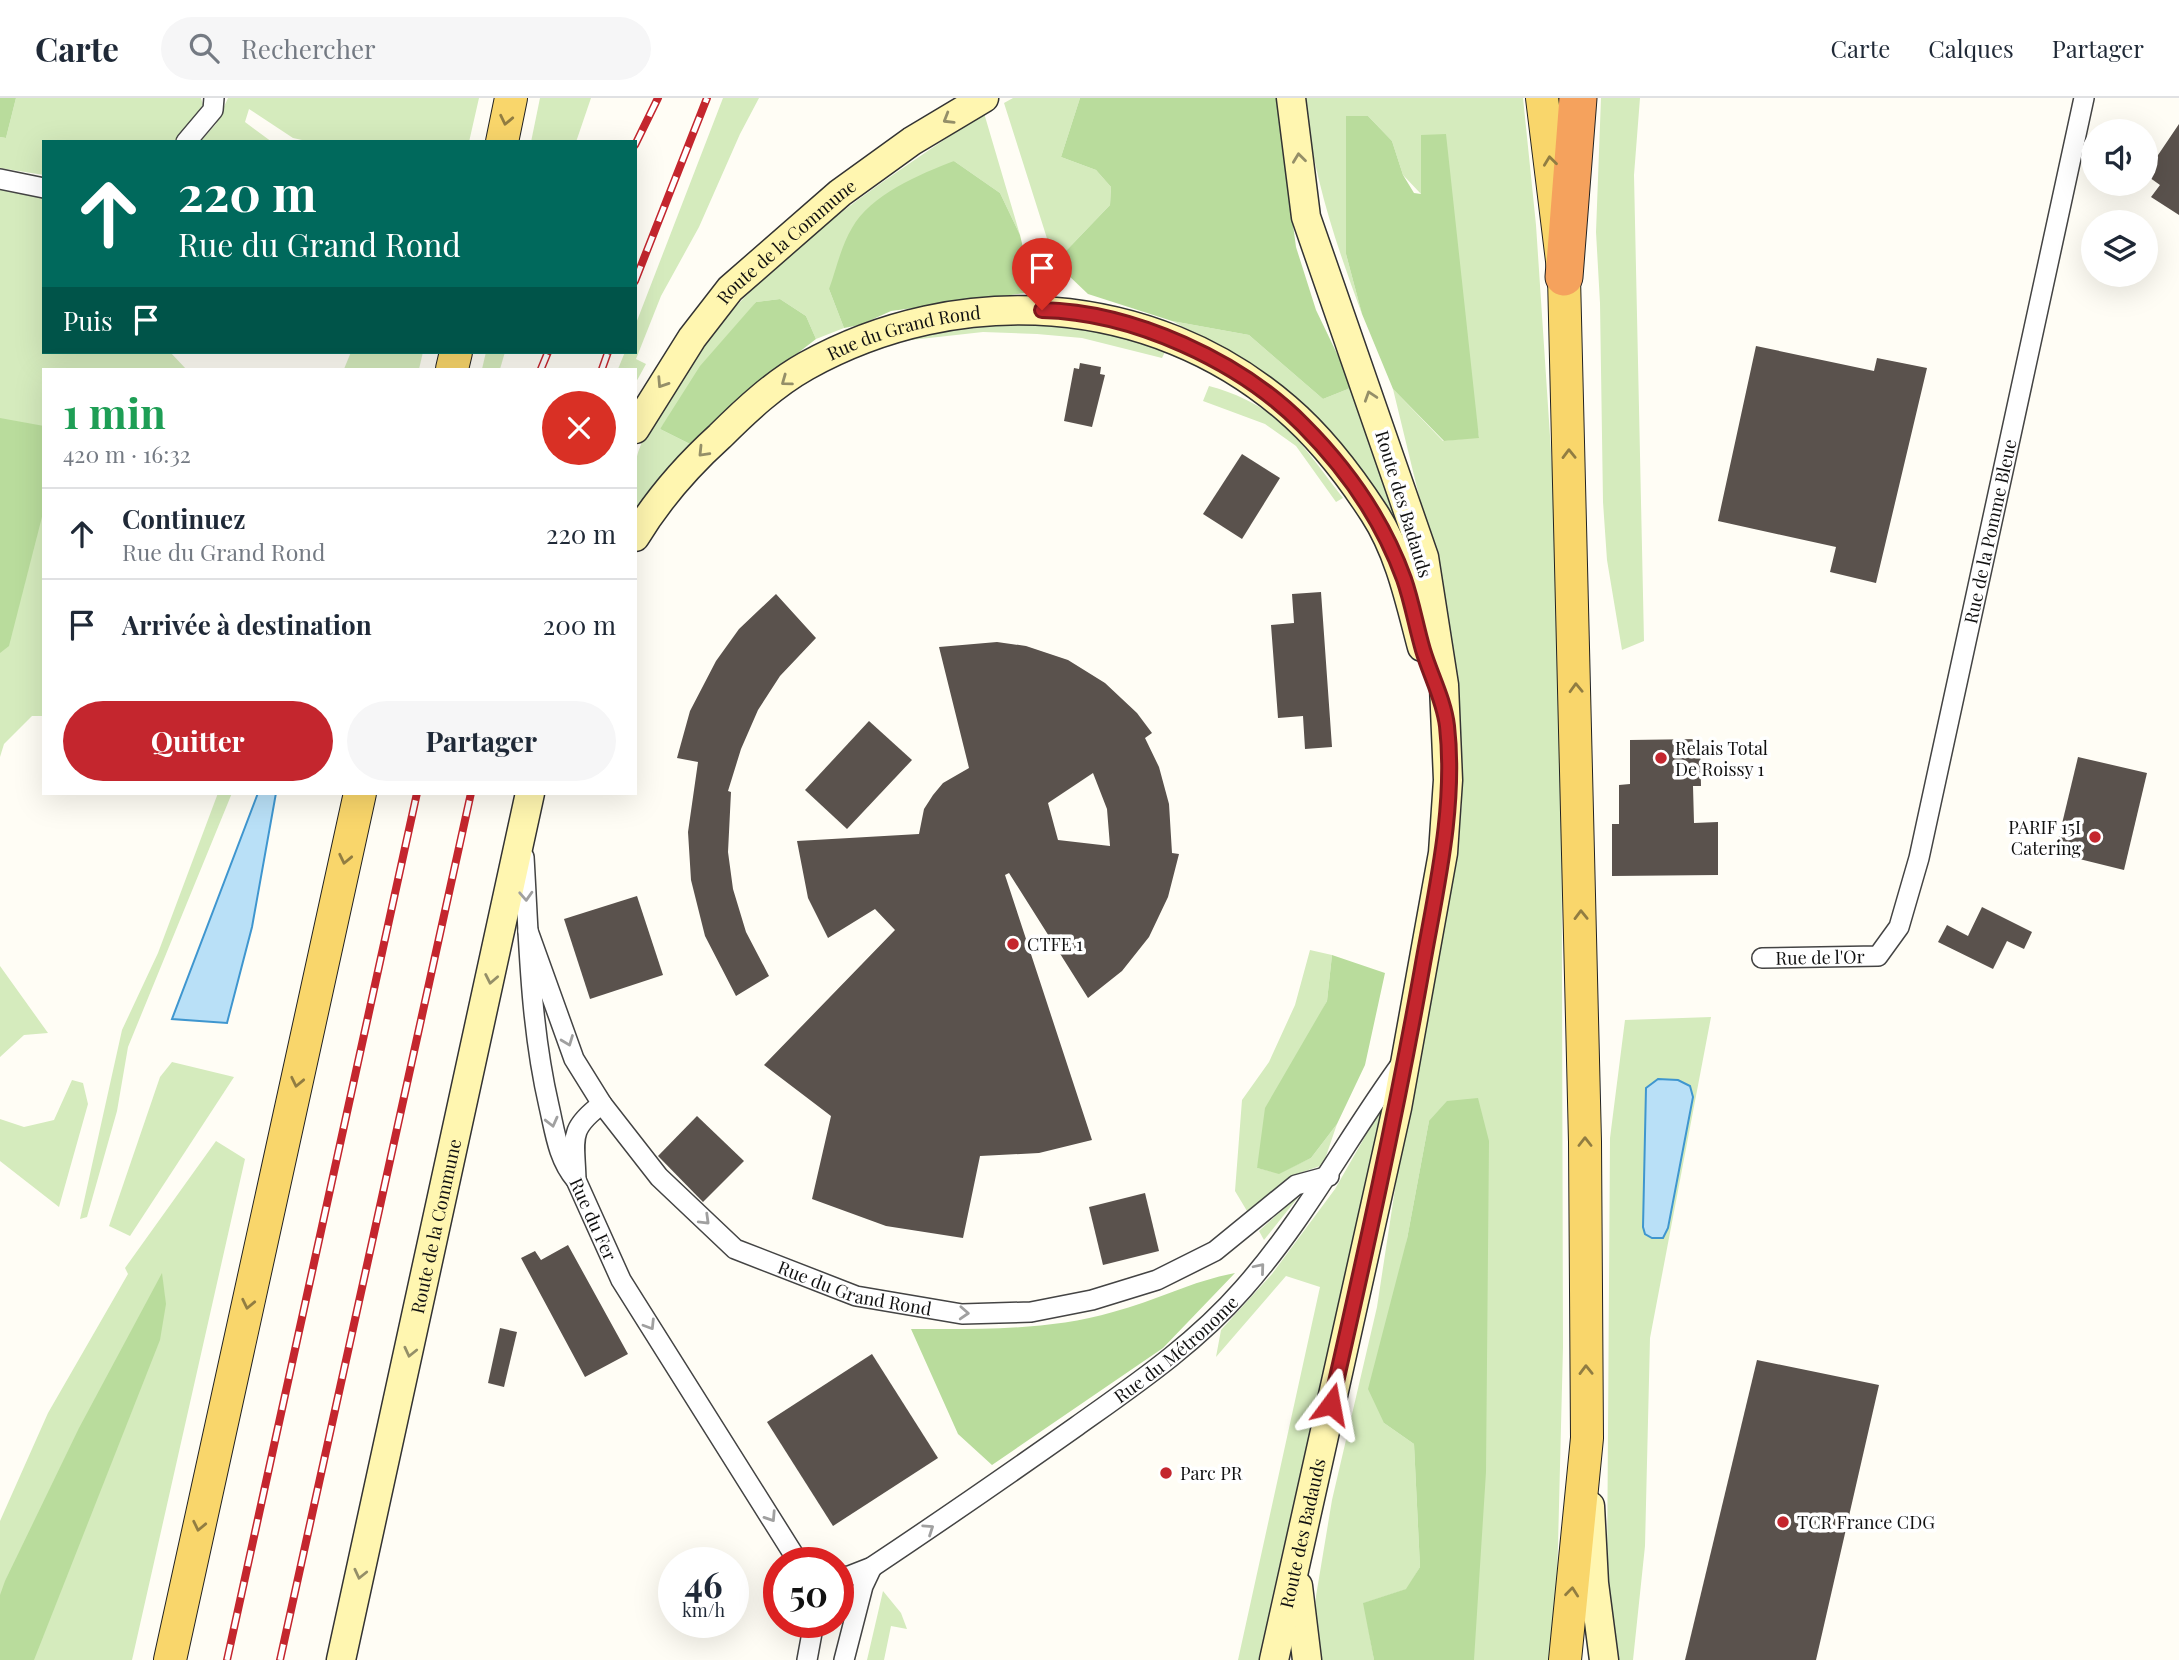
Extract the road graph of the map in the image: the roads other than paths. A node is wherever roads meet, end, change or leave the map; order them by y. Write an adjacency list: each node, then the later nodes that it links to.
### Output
1 (214, 98): 8 (street)
2 (511, 98): 9 (main road, one-way to 9)
3 (984, 98): 13 (main road, Route de la Commune, one-way to 13)
4 (1292, 98): 15 (main road, Route des Badauds, one-way to 4)
5 (1542, 98): 12 (main road, one-way to 5)
6 (1578, 98): 12 (highway)
7 (2084, 98): 20 (street, Rue de la Pomme Bleue)
8 (188, 140)
9 (502, 140)
10 (0, 179): 11 (street)
11 (42, 188)
12 (1564, 277): 26 (main road, one-way to 12)
13 (637, 426)
14 (637, 534): 15 (main road, Rue du Grand Rond, one-way to 14)
15 (1447, 723): 22 (main road, Route des Badauds)
16 (360, 795): 32 (main road, one-way to 32)
17 (530, 795): 18 (main road, Route de la Commune)
18 (522, 828): 19 (street, Rue du Fer, one-way to 19); 33 (main road, Route de la Commune, one-way to 33)
19 (528, 931): 23 (street, Rue du Grand Rond, one-way to 23); 25 (street, Rue du Fer, one-way to 25)
20 (1878, 956): 21 (street, Rue de l'Or)
21 (1762, 958)
22 (1406, 1058): 24 (street, Rue du Métronome); 28 (main road, Route des Badauds)
23 (603, 1104): 24 (street, Rue du Grand Rond, one-way to 24); 25 (street)
24 (1329, 1175): 29 (street, Rue du Métronome, one-way to 24)
25 (576, 1180): 27 (street, Rue du Fer, one-way to 27)
26 (1587, 1438): 38 (main road, one-way to 26); 39 (main road)
27 (793, 1547)
28 (1295, 1565): 36 (main road, Route des Badauds); 37 (main road)
29 (872, 1567): 30 (street, Rue du Métronome); 35 (street)
30 (854, 1574)
31 (811, 1638): 34 (street)
32 (170, 1660)
33 (341, 1660)
34 (807, 1660)
35 (844, 1660)
36 (1274, 1660)
37 (1307, 1660)
38 (1565, 1660)
39 (1604, 1660)

